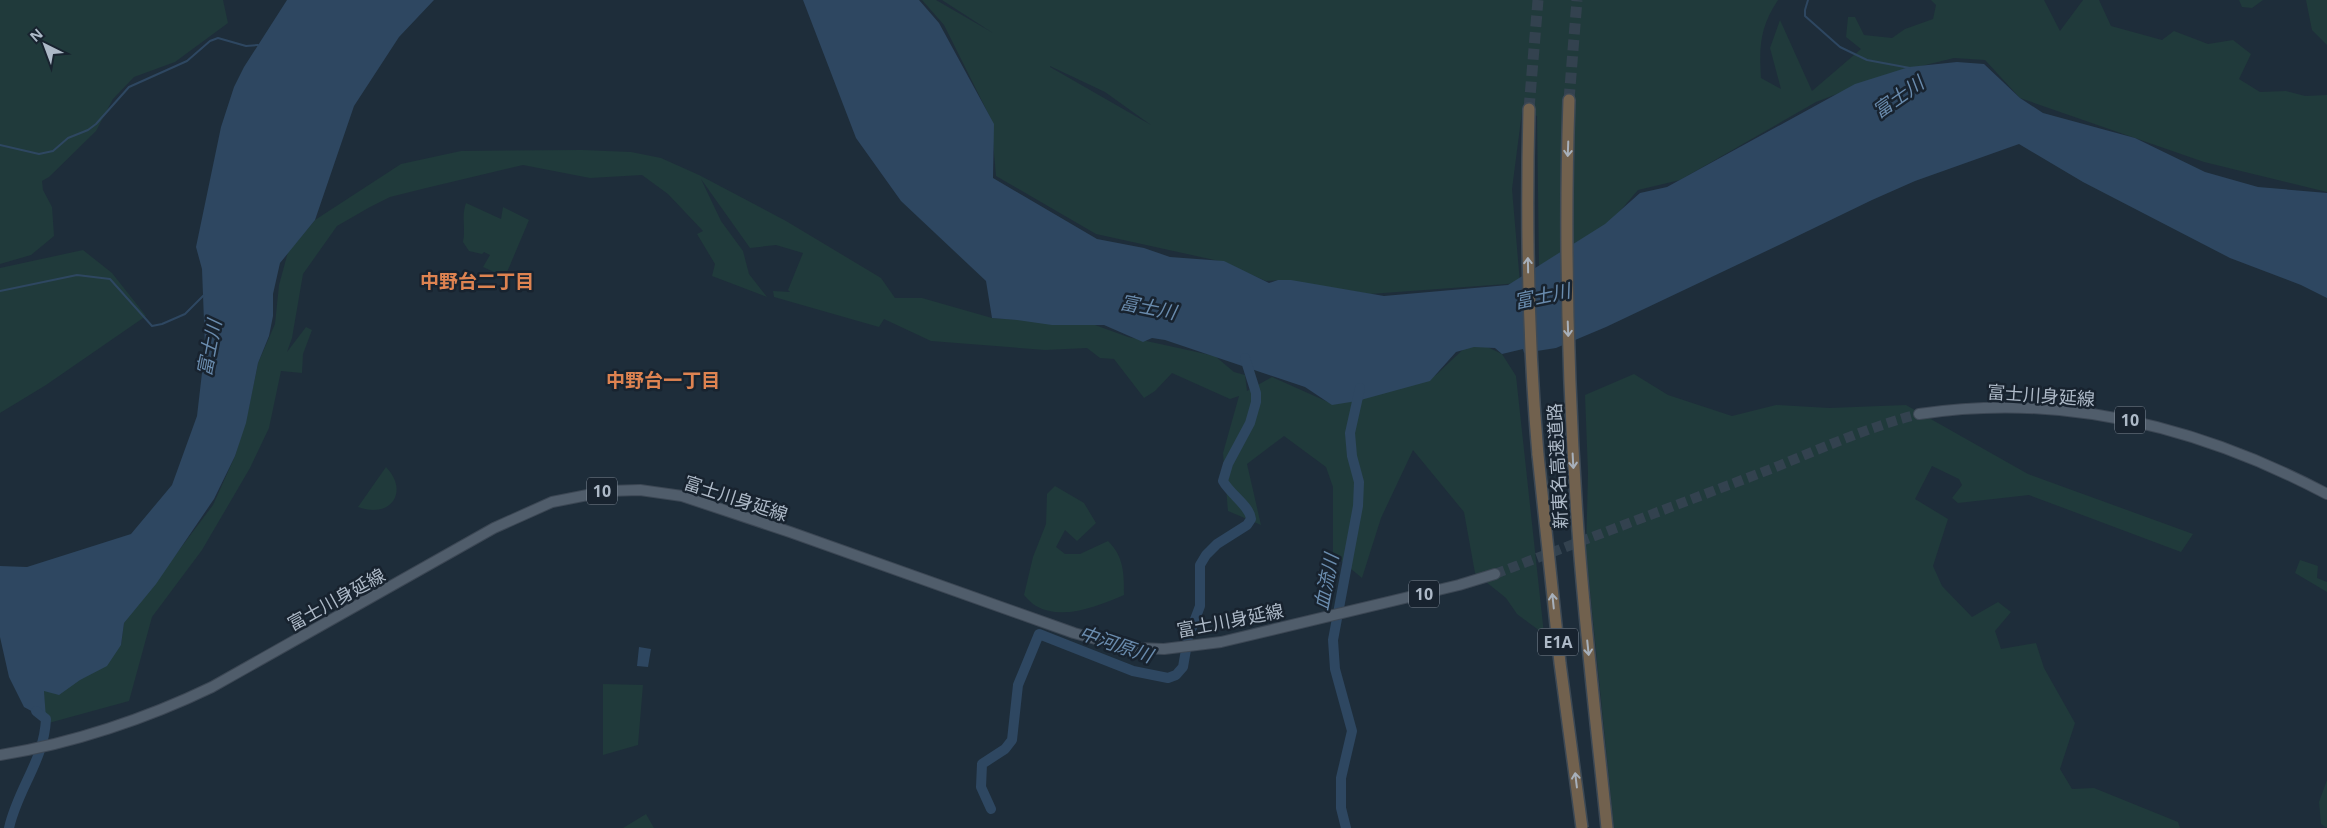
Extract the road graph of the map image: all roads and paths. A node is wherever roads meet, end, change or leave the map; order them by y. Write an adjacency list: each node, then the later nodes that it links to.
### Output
1 (1569, 100): 8 (highway, 新東名高速道路 / E1A, one-way to 8)
2 (1529, 109): 7 (highway, 新東名高速道路 / E1A, one-way to 2, bridge)
3 (1919, 414): 4 (main road, 富士川身延線 / 10)
4 (2327, 494)
5 (1495, 574): 6 (main road, 富士川身延線 / 10)
6 (0, 755)
7 (1582, 828)
8 (1607, 828)

